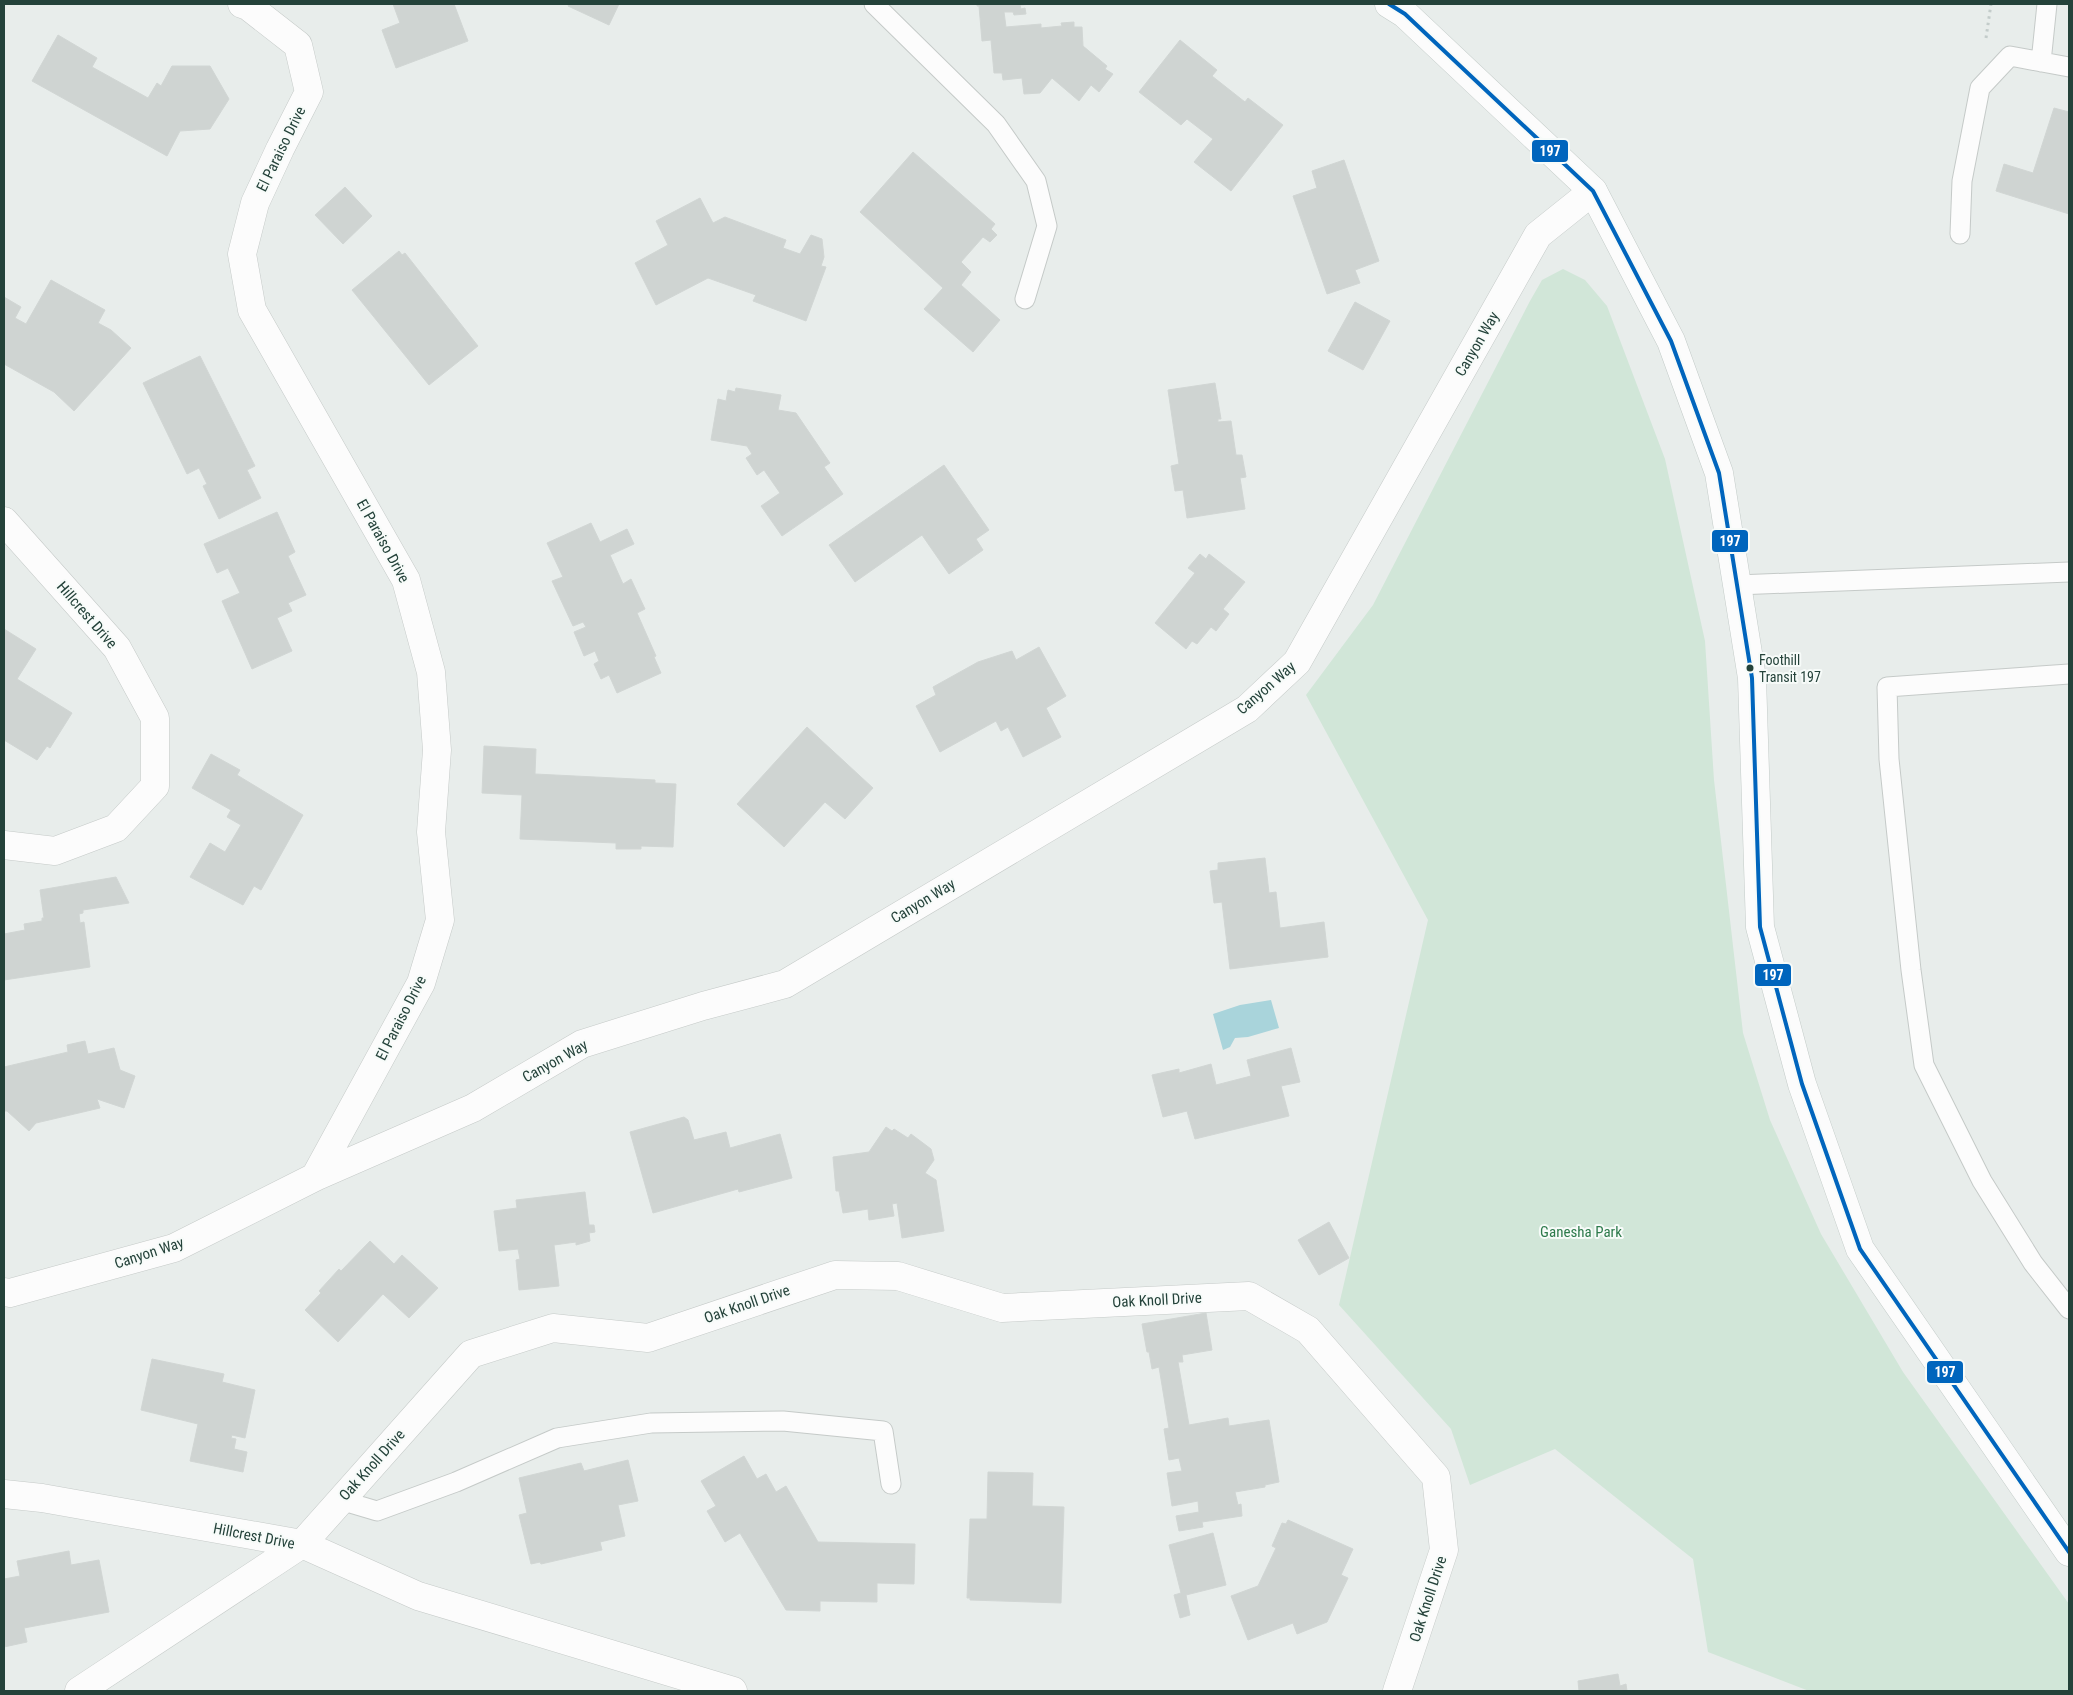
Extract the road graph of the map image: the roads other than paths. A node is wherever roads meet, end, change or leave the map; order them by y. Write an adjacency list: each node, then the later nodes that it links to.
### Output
1 (242, 4): 15 (street, El Paraiso Drive)
2 (874, 4): 9 (lane)
3 (1389, 4): 7 (street)
4 (2047, 4): 5 (lane)
5 (2041, 62): 6 (lane); 8 (lane)
6 (2069, 67)
7 (1593, 191): 12 (street); 15 (street, Canyon Way)
8 (1960, 234)
9 (1025, 299)
10 (4, 521): 14 (street, Hillcrest Drive)
11 (2069, 572): 12 (lane)
12 (1737, 585): 22 (street)
13 (2069, 674): 17 (lane)
14 (4, 845)
15 (315, 1177): 16 (street, Canyon Way)
16 (4, 1292)
17 (2069, 1309)
18 (891, 1484): 20 (lane)
19 (4, 1494): 21 (street, Hillcrest Drive)
20 (340, 1500): 21 (street, Oak Knoll Drive); 25 (street, Oak Knoll Drive)
21 (302, 1544): 23 (street, Hillcrest Drive); 24 (street)
22 (2069, 1552)
23 (79, 1691)
24 (733, 1691)
25 (1397, 1691)

